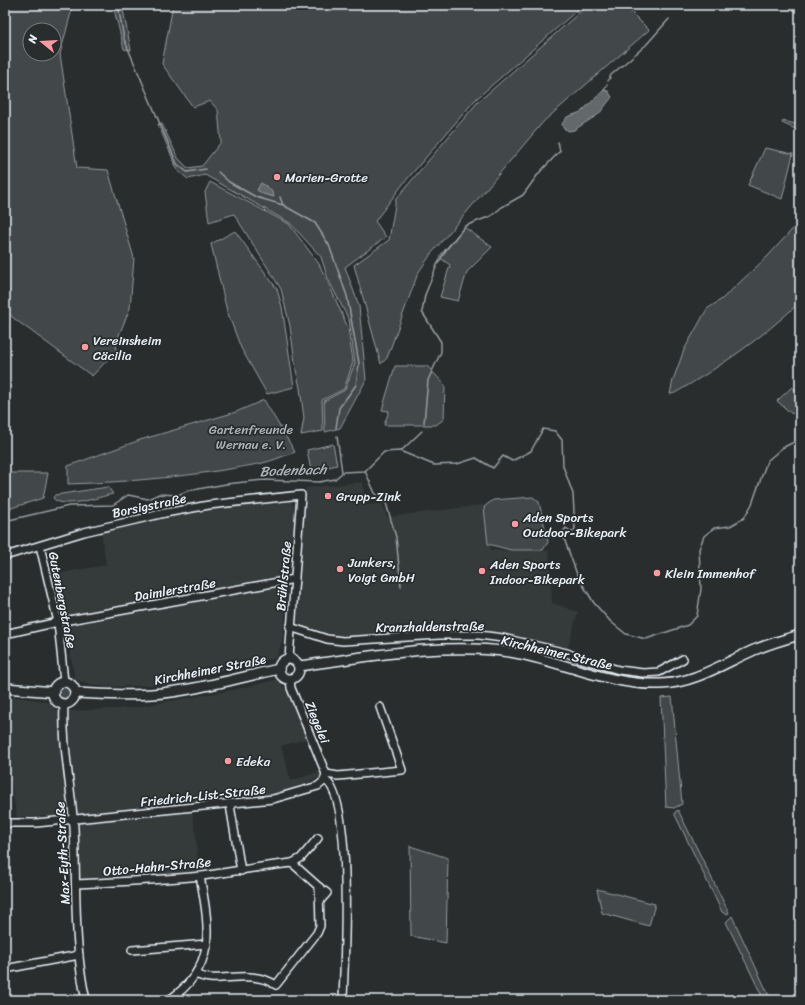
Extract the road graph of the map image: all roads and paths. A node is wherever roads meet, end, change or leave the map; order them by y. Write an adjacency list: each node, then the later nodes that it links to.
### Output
1 (301, 495): 2 (street, Borsigstraße); 4 (street, Brühlstraße)
2 (40, 546): 3 (street, Borsigstraße); 5 (street, Gutenbergstraße)
3 (5, 556)
4 (295, 579): 5 (street, Daimlerstraße); 6 (street, Brühlstraße)
5 (58, 622): 7 (street, Daimlerstraße); 14 (street, Gutenbergstraße)
6 (290, 627): 9 (street, Brühlstraße); 10 (street, Kranzhaldenstraße)
7 (5, 634)
8 (800, 635): 11 (main road, Kirchheimer Straße)
9 (289, 658): 11 (main road); 12 (main road)
10 (683, 659)
11 (299, 666): 13 (main road)
12 (279, 670): 13 (main road); 17 (main road, Kirchheimer Straße)
13 (290, 679): 20 (street, Ziegelei)
14 (64, 682): 16 (main road); 17 (main road)
15 (5, 688): 16 (main road)
16 (54, 692): 18 (main road)
17 (75, 693): 18 (main road)
18 (64, 704): 22 (street, Max-Eyth-Straße)
19 (380, 707): 20 (street)
20 (325, 777): 21 (street, Friedrich-List-Straße); 36 (street, Ziegelei)
21 (230, 805): 22 (street, Friedrich-List-Straße); 26 (street)
22 (73, 820): 23 (street, Friedrich-List-Straße); 28 (street, Max-Eyth-Straße)
23 (5, 823)
24 (318, 838): 25 (street)
25 (292, 863): 26 (street, Otto-Hahn-Straße); 33 (street)
26 (241, 871): 27 (street, Otto-Hahn-Straße)
27 (200, 876): 28 (street, Otto-Hahn-Straße); 29 (street)
28 (76, 884): 31 (street, Max-Eyth-Straße)
29 (207, 944): 30 (street); 33 (street)
30 (132, 950)
31 (79, 955): 32 (street); 34 (street, Max-Eyth-Straße)
32 (5, 969)
33 (196, 974): 35 (street)
34 (86, 1000)
35 (169, 1000)
36 (343, 1000)

